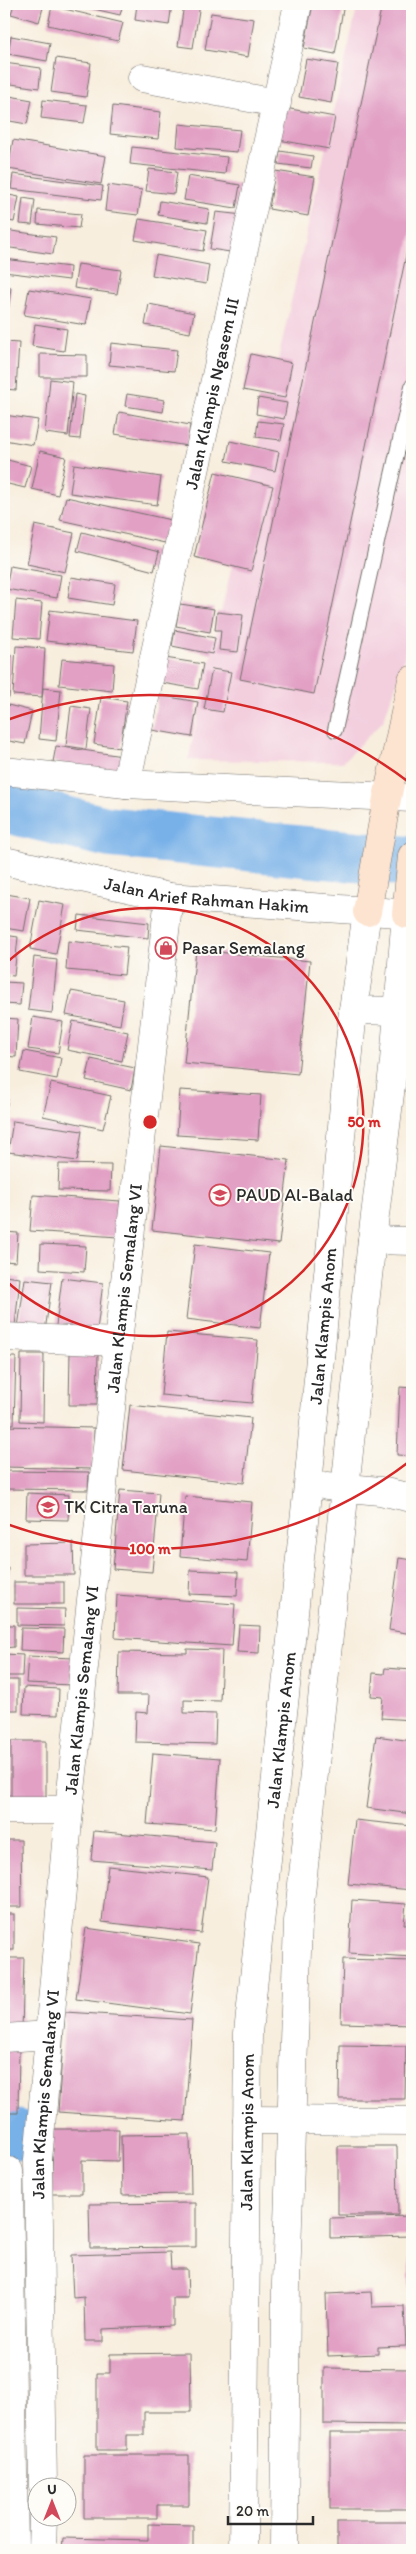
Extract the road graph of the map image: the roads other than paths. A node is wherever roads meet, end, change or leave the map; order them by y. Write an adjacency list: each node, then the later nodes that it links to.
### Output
1 (298, 4): 3 (street, Jalan Klampis Ngasem III)
2 (142, 78): 3 (street)
3 (277, 103): 8 (street, Jalan Klampis Ngasem III)
4 (412, 386): 6 (lane)
5 (412, 680): 9 (main road)
6 (335, 730)
7 (4, 771): 8 (street)
8 (126, 784): 9 (street)
9 (394, 804): 14 (main road)
10 (412, 856): 13 (main road)
11 (4, 861): 12 (street, Jalan Arief Rahman Hakim)
12 (169, 896): 14 (street, Jalan Arief Rahman Hakim); 20 (street, Jalan Klampis Semalang VI)
13 (409, 905): 14 (street, Jalan Arief Rahman Hakim); 16 (street)
14 (367, 912): 15 (street, Jalan Klampis Anom)
15 (353, 1010): 16 (street); 21 (street, Jalan Klampis Anom)
16 (399, 1011): 17 (street)
17 (372, 1240): 18 (street); 22 (street)
18 (412, 1241)
19 (4, 1337): 20 (street)
20 (118, 1342): 25 (street, Jalan Klampis Semalang VI)
21 (308, 1484): 22 (street); 28 (street, Jalan Klampis Anom)
22 (346, 1491): 23 (street); 30 (street)
23 (408, 1497)
24 (4, 1810): 25 (street)
25 (69, 1810): 26 (street, Jalan Klampis Semalang VI)
26 (50, 2035): 27 (street); 33 (street, Jalan Klampis Semalang VI)
27 (4, 2038)
28 (247, 2120): 30 (street); 37 (street, Jalan Klampis Anom)
29 (412, 2121): 30 (street)
30 (291, 2122): 38 (street)
31 (6, 2171): 32 (street)
32 (8, 2359): 35 (street)
33 (43, 2476)
34 (43, 2526): 36 (street)
35 (14, 2550)
36 (42, 2550)
37 (243, 2550)
38 (284, 2550)

